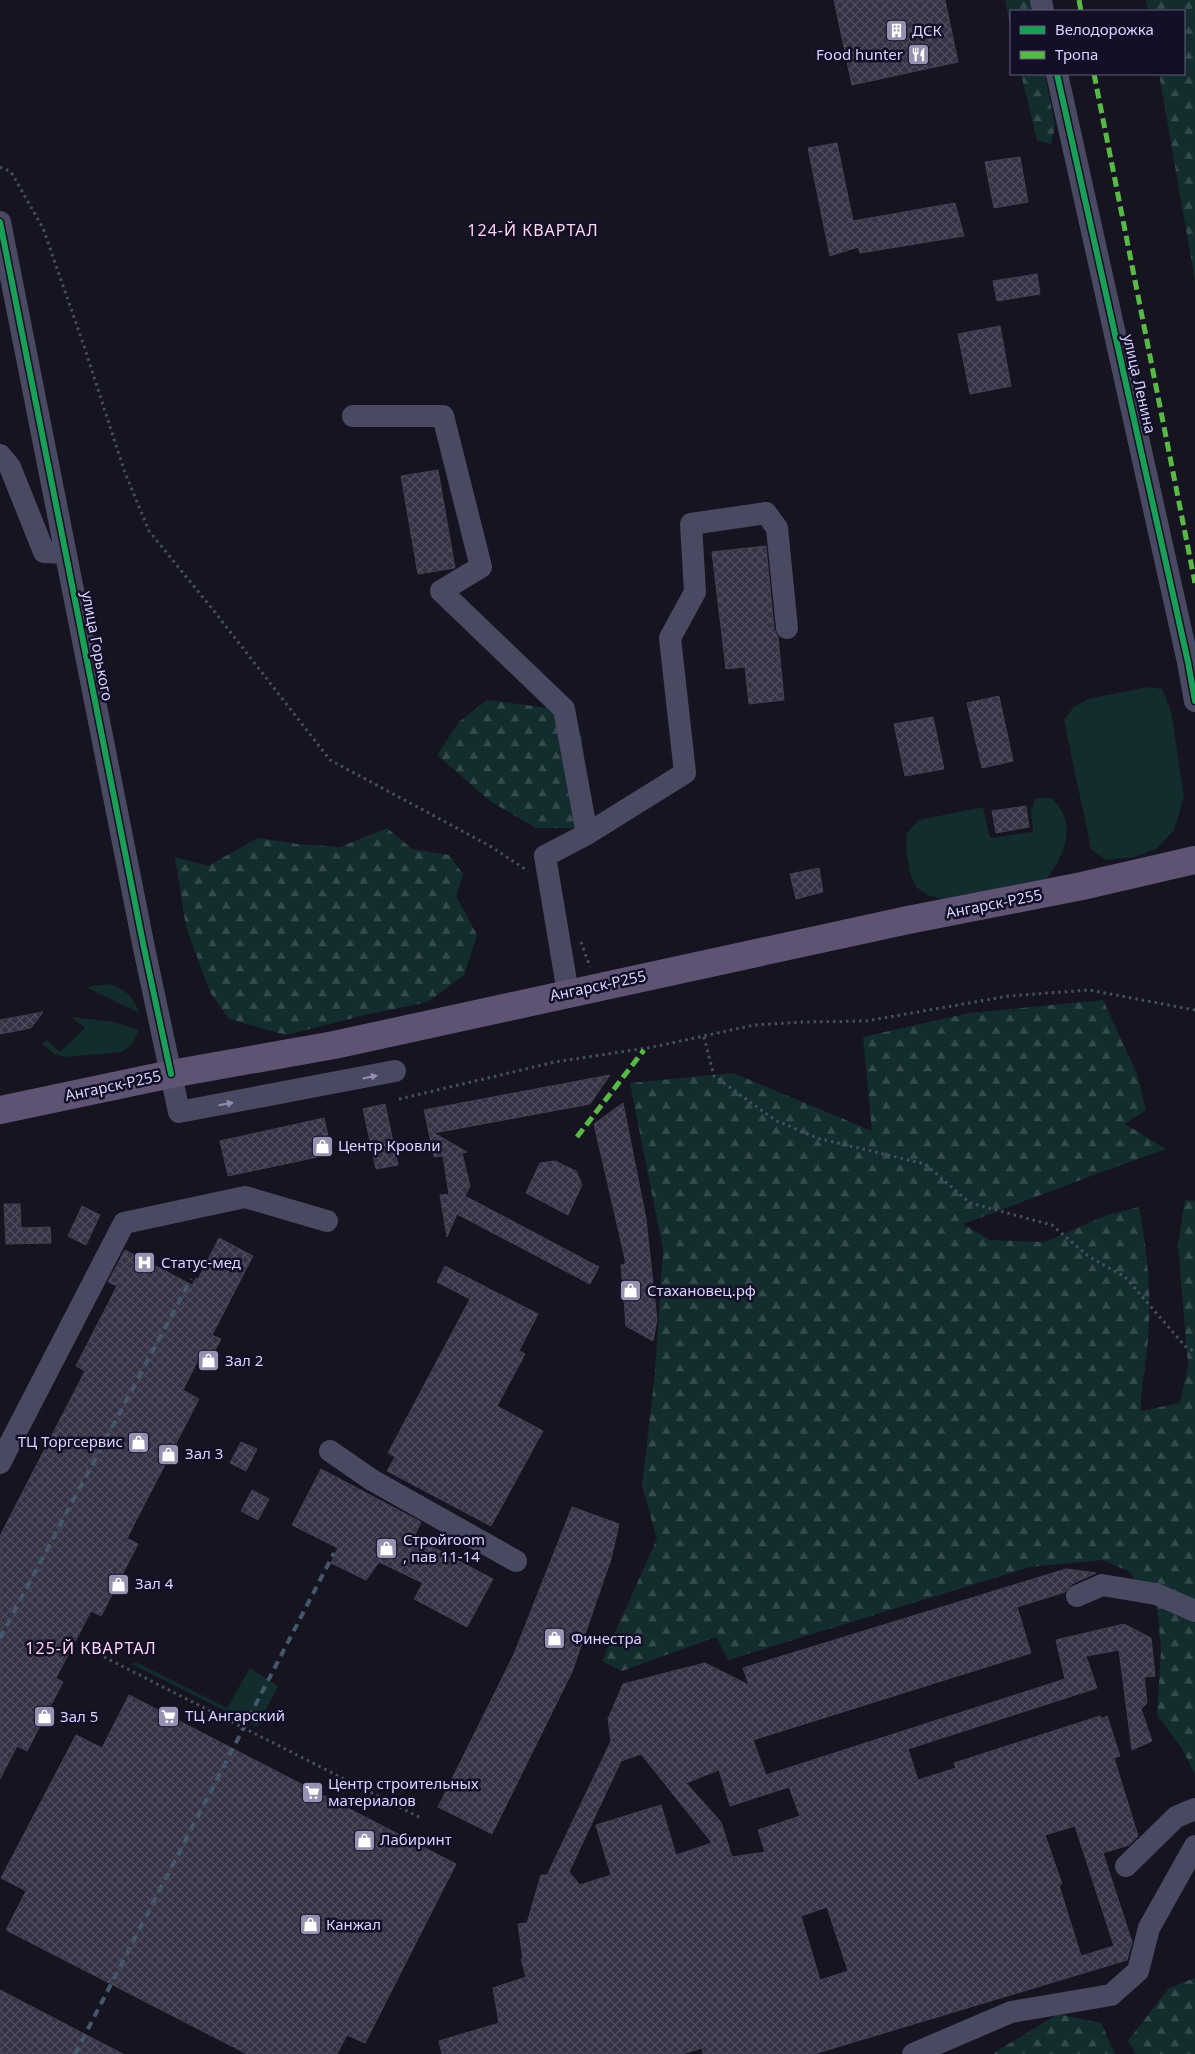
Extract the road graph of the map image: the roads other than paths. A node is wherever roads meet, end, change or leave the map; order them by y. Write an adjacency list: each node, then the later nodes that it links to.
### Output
1 (1057, 75): 7 (street, улица Ленина)
2 (0, 222): 5 (street, улица Горького)
3 (353, 416): 8 (street)
4 (0, 455): 5 (street)
5 (66, 553): 12 (street, улица Горького)
6 (787, 628): 8 (street)
7 (1195, 701)
8 (587, 834): 10 (street)
9 (1195, 860): 10 (main road, Ангарск-Р255)
10 (568, 993): 12 (main road, Ангарск-Р255)
11 (395, 1071): 12 (street, улица Горького, one-way to 11)
12 (171, 1074): 13 (main road, Ангарск-Р255)
13 (0, 1110)
14 (327, 1221): 16 (street)
15 (330, 1451): 17 (street)
16 (0, 1464)
17 (516, 1561)
18 (1077, 1596): 19 (street)
19 (1195, 1611)
20 (1195, 1809): 22 (street)
21 (1195, 1846): 23 (street)
22 (1126, 1866)
23 (913, 2054)

